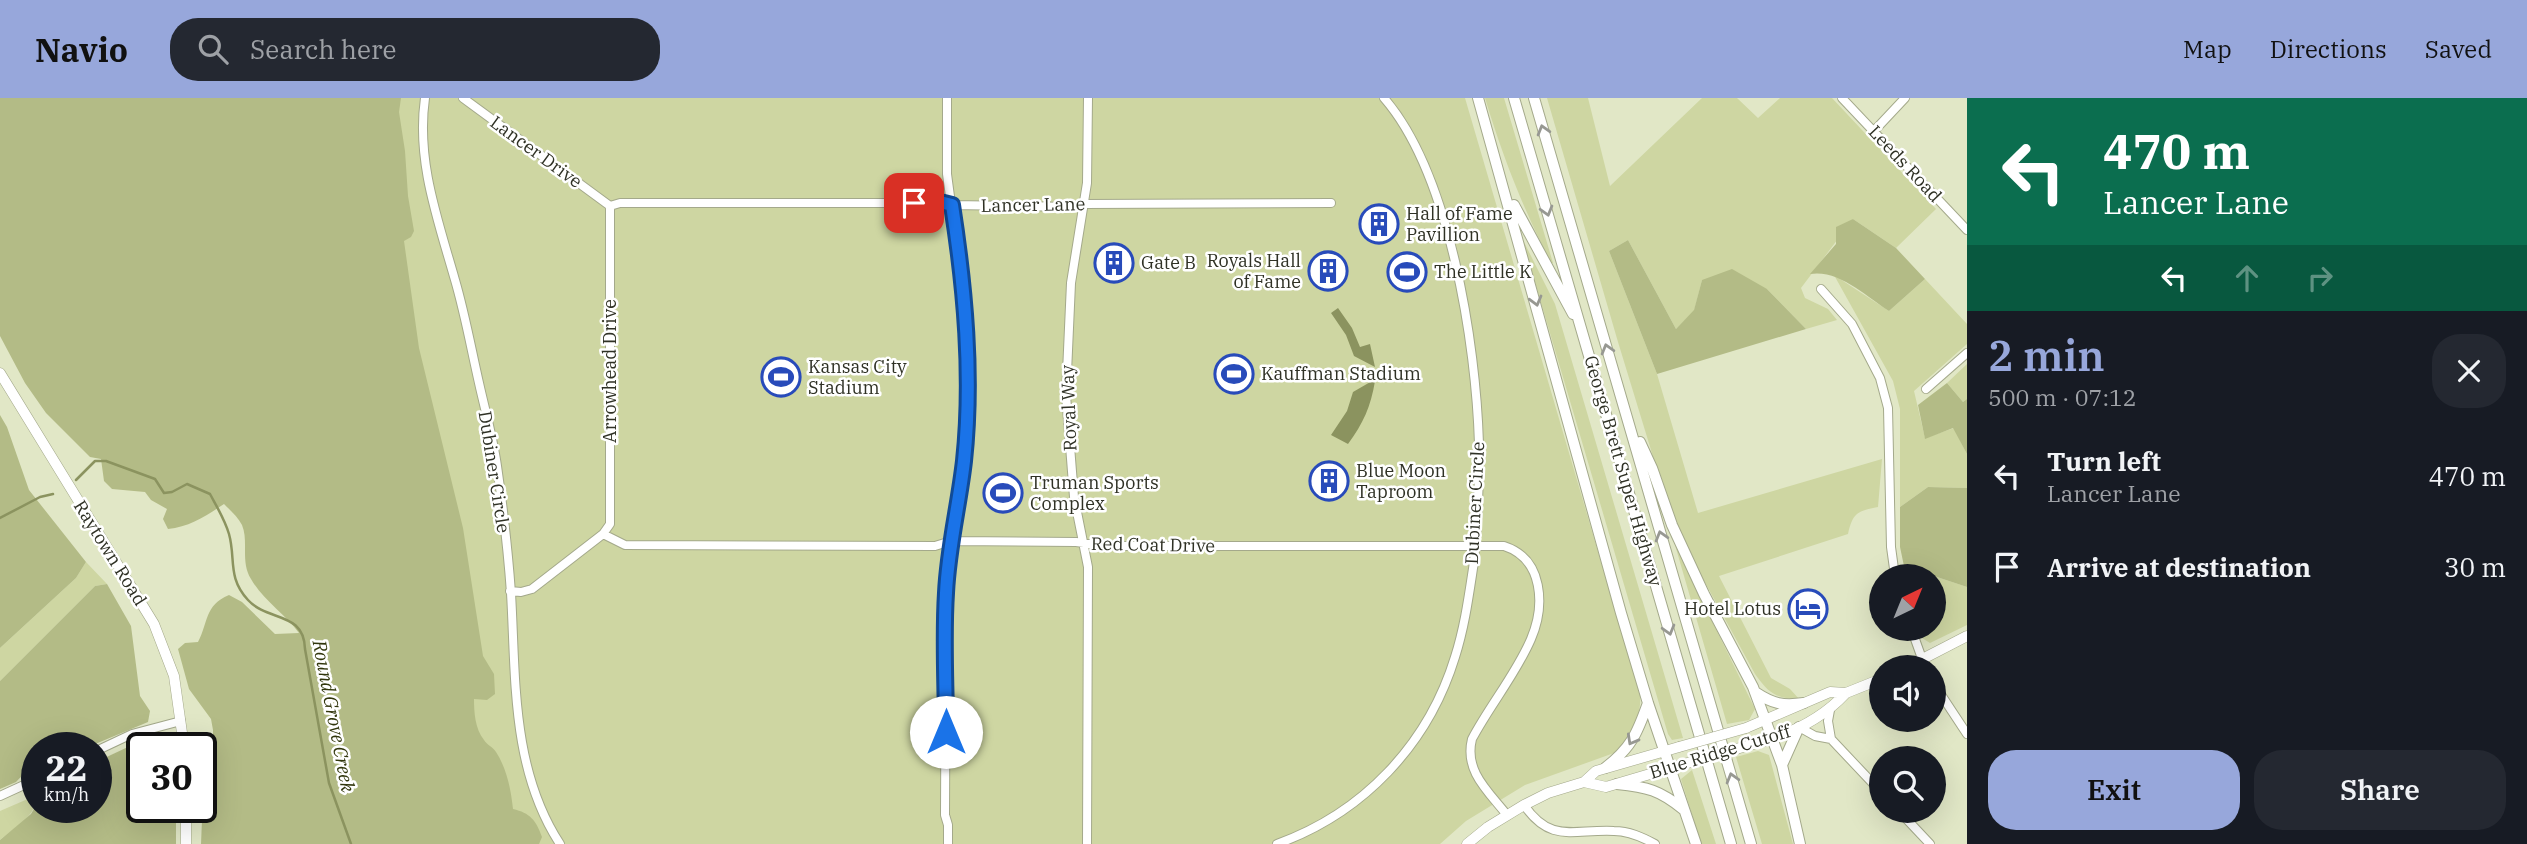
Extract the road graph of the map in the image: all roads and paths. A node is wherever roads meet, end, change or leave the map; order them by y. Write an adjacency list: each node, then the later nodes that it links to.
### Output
1 (425, 98): 28 (street, Dubiner Circle)
2 (463, 98): 16 (street, Lancer Drive)
3 (947, 98): 15 (street)
4 (1088, 98): 14 (street, Royal Way)
5 (1384, 98): 64 (street, Dubiner Circle, bridge)
6 (1478, 98): 12 (highway)
7 (1514, 98): 19 (highway, George Brett Super Highway, one-way to 19)
8 (1534, 98): 23 (highway, George Brett Super Highway, one-way to 8)
9 (1842, 98): 11 (street, Leeds Road)
10 (1905, 98): 11 (street)
11 (1874, 131): 17 (street, Leeds Road)
12 (1504, 188): 19 (highway); 35 (highway, one-way to 35)
13 (1331, 203): 14 (street, Lancer Lane)
14 (1083, 204): 15 (street, Lancer Lane); 26 (street, Royal Way)
15 (952, 205): 16 (street, Lancer Lane); 25 (street)
16 (610, 206): 24 (street, Arrowhead Drive)
17 (1967, 230)
18 (1821, 289): 27 (street)
19 (1582, 329): 68 (highway, George Brett Super Highway, one-way to 68)
20 (1967, 353): 22 (street)
21 (0, 373): 38 (main road, Raytown Road)
22 (1926, 389)
23 (1626, 414): 32 (highway); 69 (highway, George Brett Super Highway, one-way to 23)
24 (603, 534): 25 (street, Red Coat Drive); 28 (street)
25 (951, 541): 26 (street, Red Coat Drive); 62 (street)
26 (1082, 544): 57 (street, Red Coat Drive); 63 (street, Royal Way)
27 (1894, 564)
28 (510, 591): 61 (street, Dubiner Circle)
29 (1967, 636): 30 (main road)
30 (1937, 655)
31 (1869, 683): 33 (main road, Blue Ridge Cutoff)
32 (1754, 691): 36 (highway); 39 (highway)
33 (1846, 692): 36 (main road, Blue Ridge Cutoff); 37 (main road, Blue Ridge Cutoff)
34 (1946, 702): 42 (street)
35 (1648, 703): 46 (highway); 48 (highway, one-way to 48)
36 (1804, 704): 39 (main road, Blue Ridge Cutoff)
37 (1830, 710): 40 (main road, Blue Ridge Cutoff); 43 (street)
38 (181, 721): 41 (main road, Raytown Road); 45 (street)
39 (1765, 722): 44 (highway); 46 (main road, Blue Ridge Cutoff, bridge)
40 (1800, 727): 43 (street); 44 (main road, Blue Ridge Cutoff); 47 (highway)
41 (182, 732)
42 (1967, 734)
43 (1831, 739): 50 (street)
44 (1772, 740): 47 (highway); 49 (main road, Blue Ridge Cutoff, bridge)
45 (112, 743)
46 (1665, 751): 48 (main road, Blue Ridge Cutoff); 49 (highway)
47 (1782, 765): 70 (highway)
48 (1605, 768): 51 (main road, Blue Ridge Cutoff)
49 (1671, 768): 52 (main road, Blue Ridge Cutoff); 56 (highway)
50 (1869, 779)
51 (1584, 782): 52 (main road, Blue Ridge Cutoff); 55 (main road, Blue Ridge Cutoff)
52 (1617, 784): 56 (highway)
53 (21, 786): 54 (street)
54 (0, 796)
55 (1524, 805): 57 (main road, Blue Ridge Cutoff); 66 (street)
56 (1685, 811): 67 (highway)
57 (1507, 815): 65 (main road, Blue Ridge Cutoff)
58 (186, 823): 60 (main road)
59 (1910, 823): 71 (street)
60 (186, 844)
61 (560, 844)
62 (948, 844)
63 (1087, 844)
64 (1277, 844)
65 (1467, 844)
66 (1655, 844)
67 (1696, 844)
68 (1731, 844)
69 (1751, 844)
70 (1800, 844)
71 (1930, 844)

